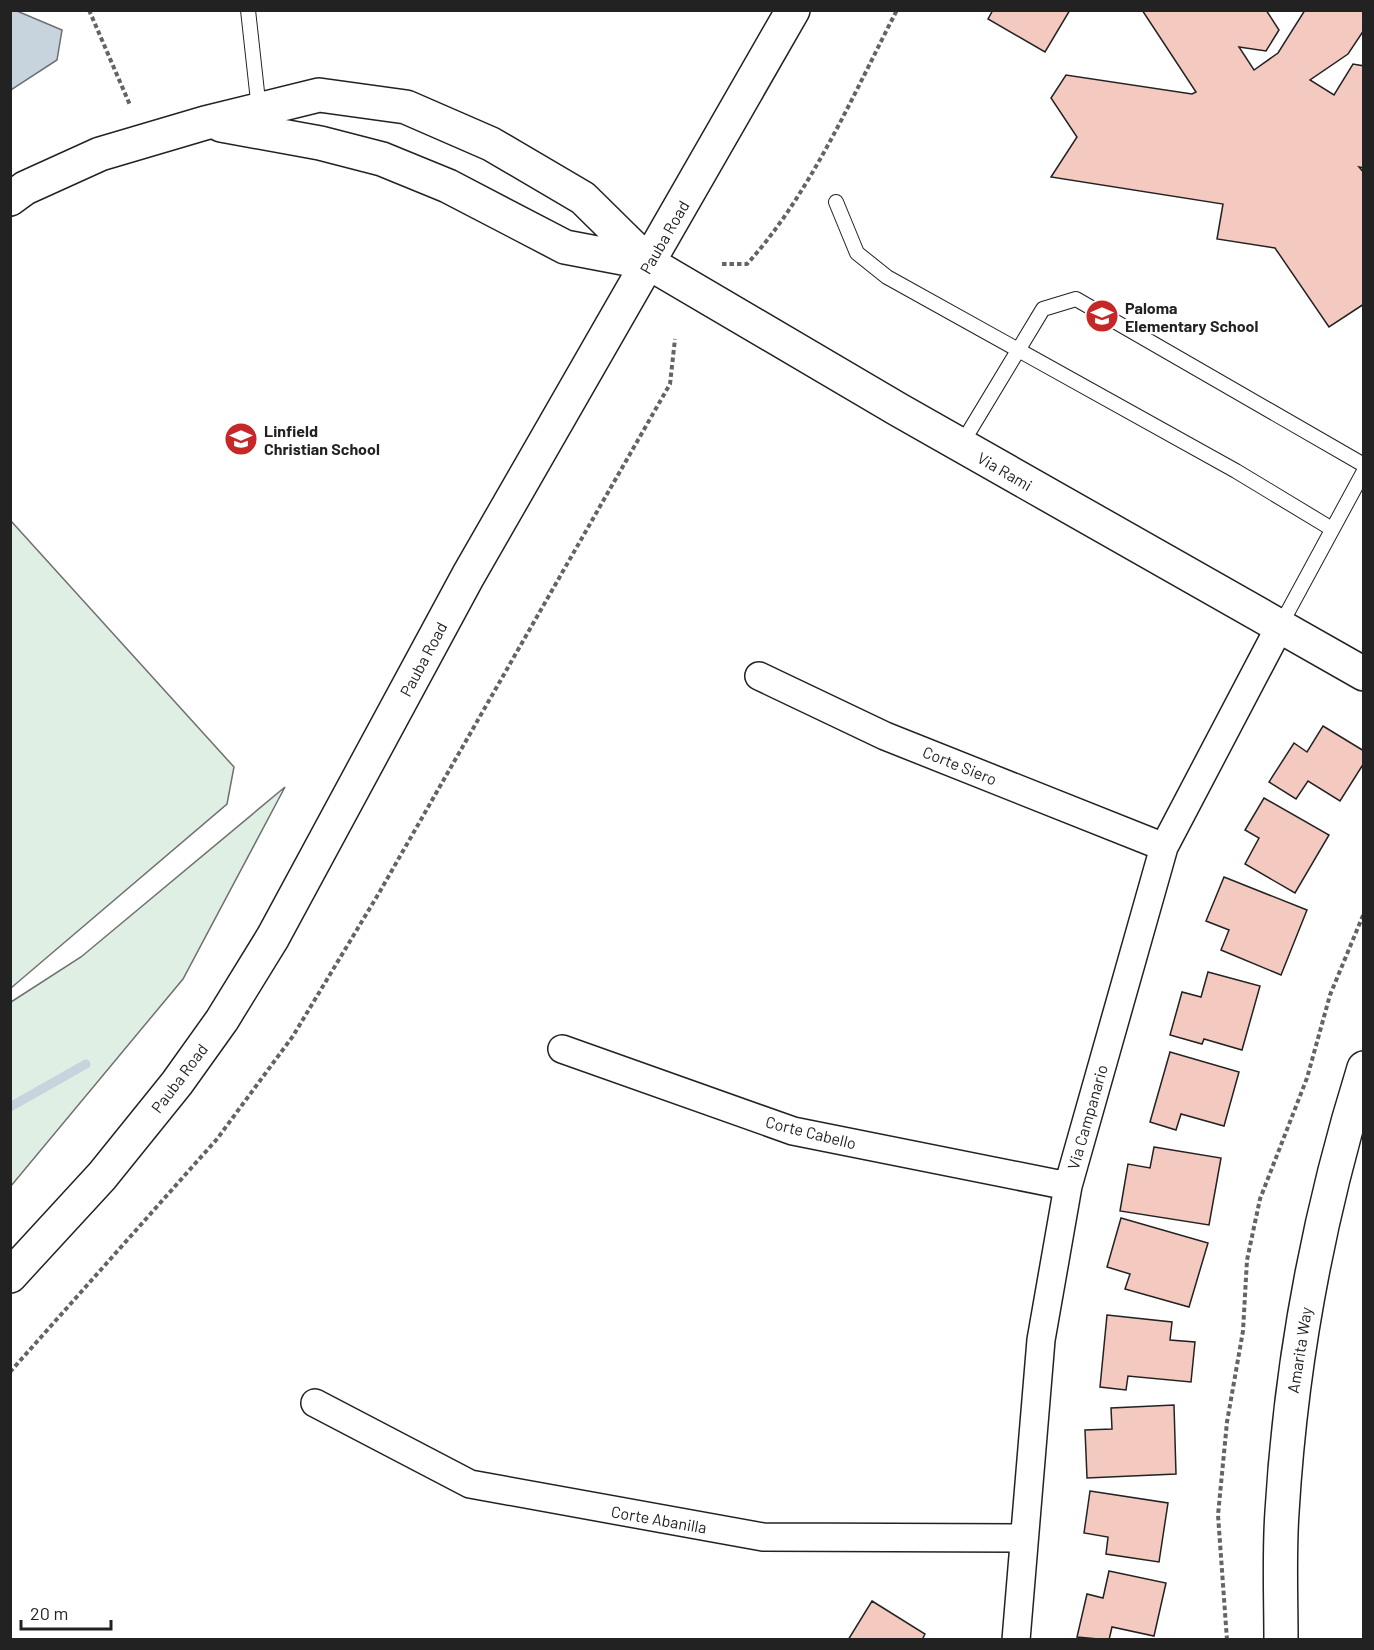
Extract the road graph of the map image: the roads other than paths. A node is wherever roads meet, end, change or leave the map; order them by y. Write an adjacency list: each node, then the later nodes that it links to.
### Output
1 (248, 10): 3 (lane)
2 (792, 10): 7 (street, Pauba Road)
3 (259, 110): 4 (street); 7 (street)
4 (205, 123): 5 (street); 7 (street)
5 (10, 199)
6 (836, 202): 8 (lane)
7 (650, 263): 9 (street, Via Rami); 20 (street, Pauba Road)
8 (1018, 350): 9 (lane); 10 (lane); 12 (lane)
9 (961, 445): 13 (street, Via Rami)
10 (1364, 465)
11 (1364, 471): 12 (lane)
12 (1332, 529): 13 (lane)
13 (1279, 627): 14 (street, Via Rami); 16 (street, Via Campanario)
14 (1364, 674)
15 (759, 676): 16 (street, Corte Siero)
16 (1164, 847): 19 (street, Via Campanario)
17 (562, 1049): 19 (street, Corte Cabello)
18 (1364, 1068): 24 (street, Amarita Way)
19 (1068, 1186): 22 (street, Via Campanario)
20 (10, 1276)
21 (315, 1403): 22 (street, Corte Abanilla)
22 (1024, 1538): 23 (street, Via Campanario)
23 (1017, 1640)
24 (1281, 1640)

